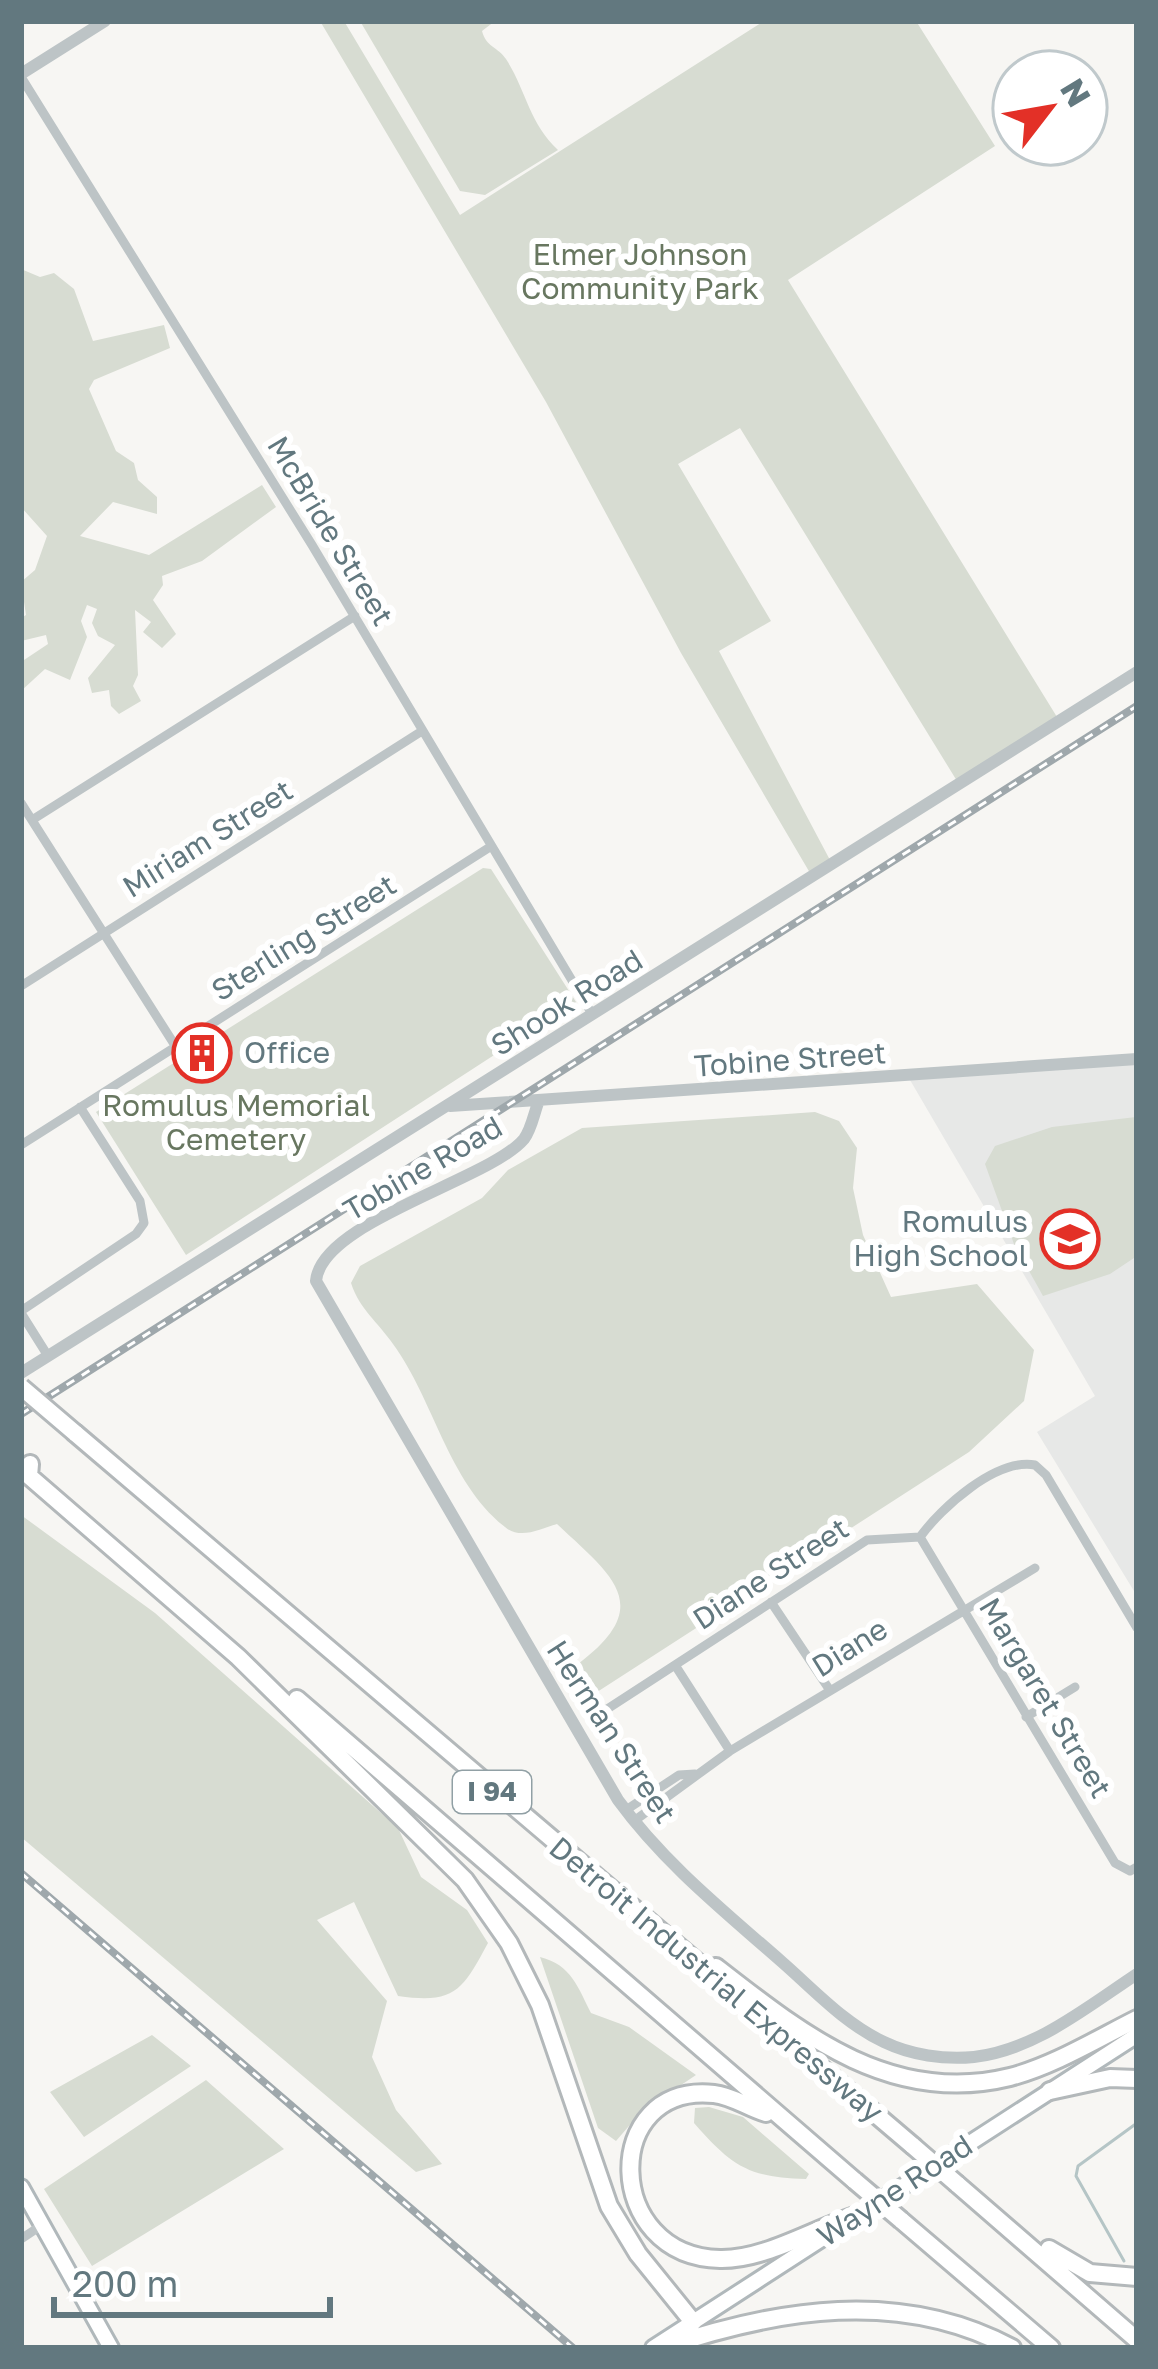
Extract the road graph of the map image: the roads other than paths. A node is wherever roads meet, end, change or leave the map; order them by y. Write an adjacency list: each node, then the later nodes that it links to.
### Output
1 (104, 21): 2 (street)
2 (21, 76): 3 (street, McBride Street)
3 (355, 616): 5 (street, McBride Street); 7 (street)
4 (1137, 672): 11 (street, Shook Road)
5 (422, 731): 8 (street, McBride Street); 9 (street, Miriam Street)
6 (21, 803): 7 (street)
7 (32, 820): 9 (street)
8 (490, 848): 11 (street, McBride Street); 12 (street, Sterling Street)
9 (104, 933): 10 (street, Miriam Street); 12 (street)
10 (21, 986)
11 (592, 1015): 15 (street, Shook Road)
12 (176, 1046): 16 (street, Sterling Street)
13 (1137, 1059): 14 (street, Tobine Street)
14 (538, 1103): 15 (street, Tobine Street); 18 (street, Tobine Road)
15 (446, 1106): 20 (street, Shook Road)
16 (80, 1108): 17 (street, Sterling Street); 19 (street)
17 (21, 1145)
18 (318, 1266): 35 (street, Herman Street)
19 (21, 1311): 20 (street)
20 (48, 1356): 21 (street, Shook Road)
21 (21, 1373)
22 (21, 1387): 37 (highway, Detroit Industrial Expressway / I 94, bridge)
23 (25, 1460): 43 (highway, Detroit Industrial Expressway / I 94); 50 (highway)
24 (920, 1537): 26 (street, Diane Street); 27 (street, Margaret Street); 28 (street)
25 (1035, 1568): 27 (street, Diane)
26 (771, 1602): 29 (street, Diane Street); 31 (street)
27 (964, 1609): 31 (street, Diane); 33 (street, Margaret Street)
28 (1137, 1628)
29 (675, 1665): 32 (street, Diane Street); 34 (street)
30 (1076, 1687): 33 (street)
31 (829, 1689): 34 (street, Diane)
32 (598, 1714)
33 (1026, 1717): 36 (street, Margaret Street)
34 (730, 1751): 35 (street, Diane)
35 (630, 1815): 38 (street, Herman Street)
36 (1137, 1867)
37 (584, 1870): 39 (highway); 45 (highway, Detroit Industrial Expressway / I 94, bridge)
38 (1137, 1974)
39 (1137, 2019)
40 (1137, 2035): 42 (main road, Wayne Road)
41 (1137, 2079): 42 (highway)
42 (1050, 2091): 46 (main road, Wayne Road)
43 (778, 2116): 46 (highway); 56 (highway, Detroit Industrial Expressway / I 94, bridge)
44 (21, 2187): 47 (main road)
45 (979, 2201): 49 (highway); 51 (highway, Detroit Industrial Expressway / I 94)
46 (861, 2214): 50 (main road, Wayne Road)
47 (42, 2225): 48 (street); 52 (main road)
48 (21, 2239)
49 (1137, 2277)
50 (693, 2322): 53 (main road, Wayne Road)
51 (1137, 2340)
52 (111, 2348)
53 (652, 2348)
54 (662, 2348): 55 (highway)
55 (1012, 2348)
56 (1051, 2348)

